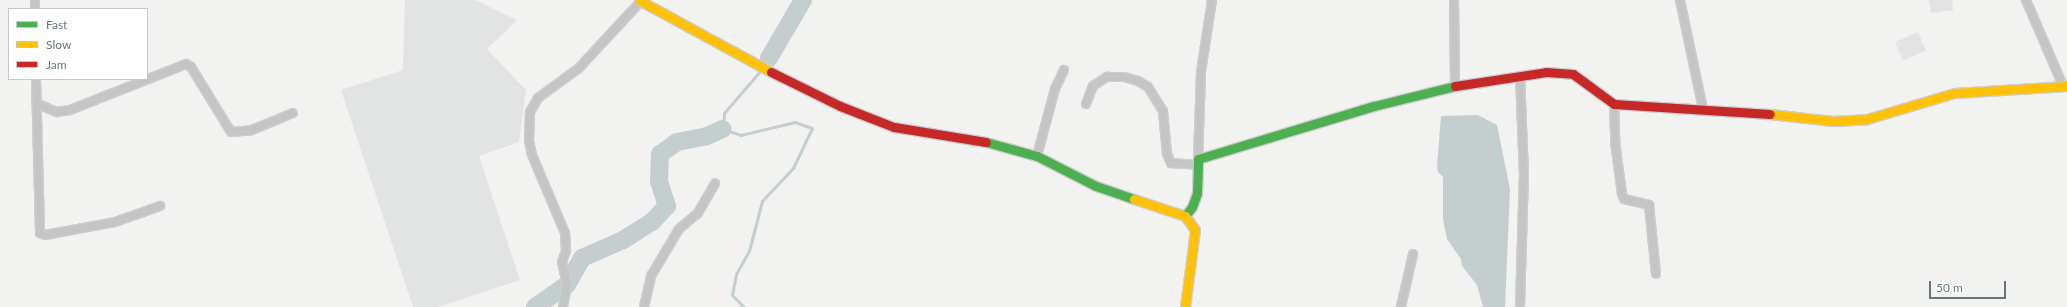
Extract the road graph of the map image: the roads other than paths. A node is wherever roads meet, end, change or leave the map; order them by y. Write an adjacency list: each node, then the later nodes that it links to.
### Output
1 (1212, 0): 19 (street)
2 (1454, 0): 11 (street)
3 (1680, 0): 16 (street)
4 (2026, 0): 12 (street)
5 (640, 1): 18 (street); 25 (street)
6 (1064, 70): 18 (street)
7 (1520, 76): 11 (street); 15 (street); 29 (street)
8 (148, 79): 17 (street)
9 (36, 80): 13 (street)
10 (146, 80): 13 (street)
11 (1455, 86): 19 (street)
12 (2065, 86): 16 (street)
13 (38, 104): 21 (street)
14 (1086, 104): 19 (street)
15 (1614, 104): 16 (street); 24 (street)
16 (1703, 109)
17 (293, 113)
18 (1037, 156): 22 (street)
19 (1198, 162): 22 (street)
20 (715, 183): 26 (street)
21 (160, 206)
22 (1185, 216): 27 (street)
23 (1413, 254): 28 (street)
24 (1656, 274)
25 (563, 307)
26 (644, 307)
27 (1185, 307)
28 (1401, 307)
29 (1520, 307)

